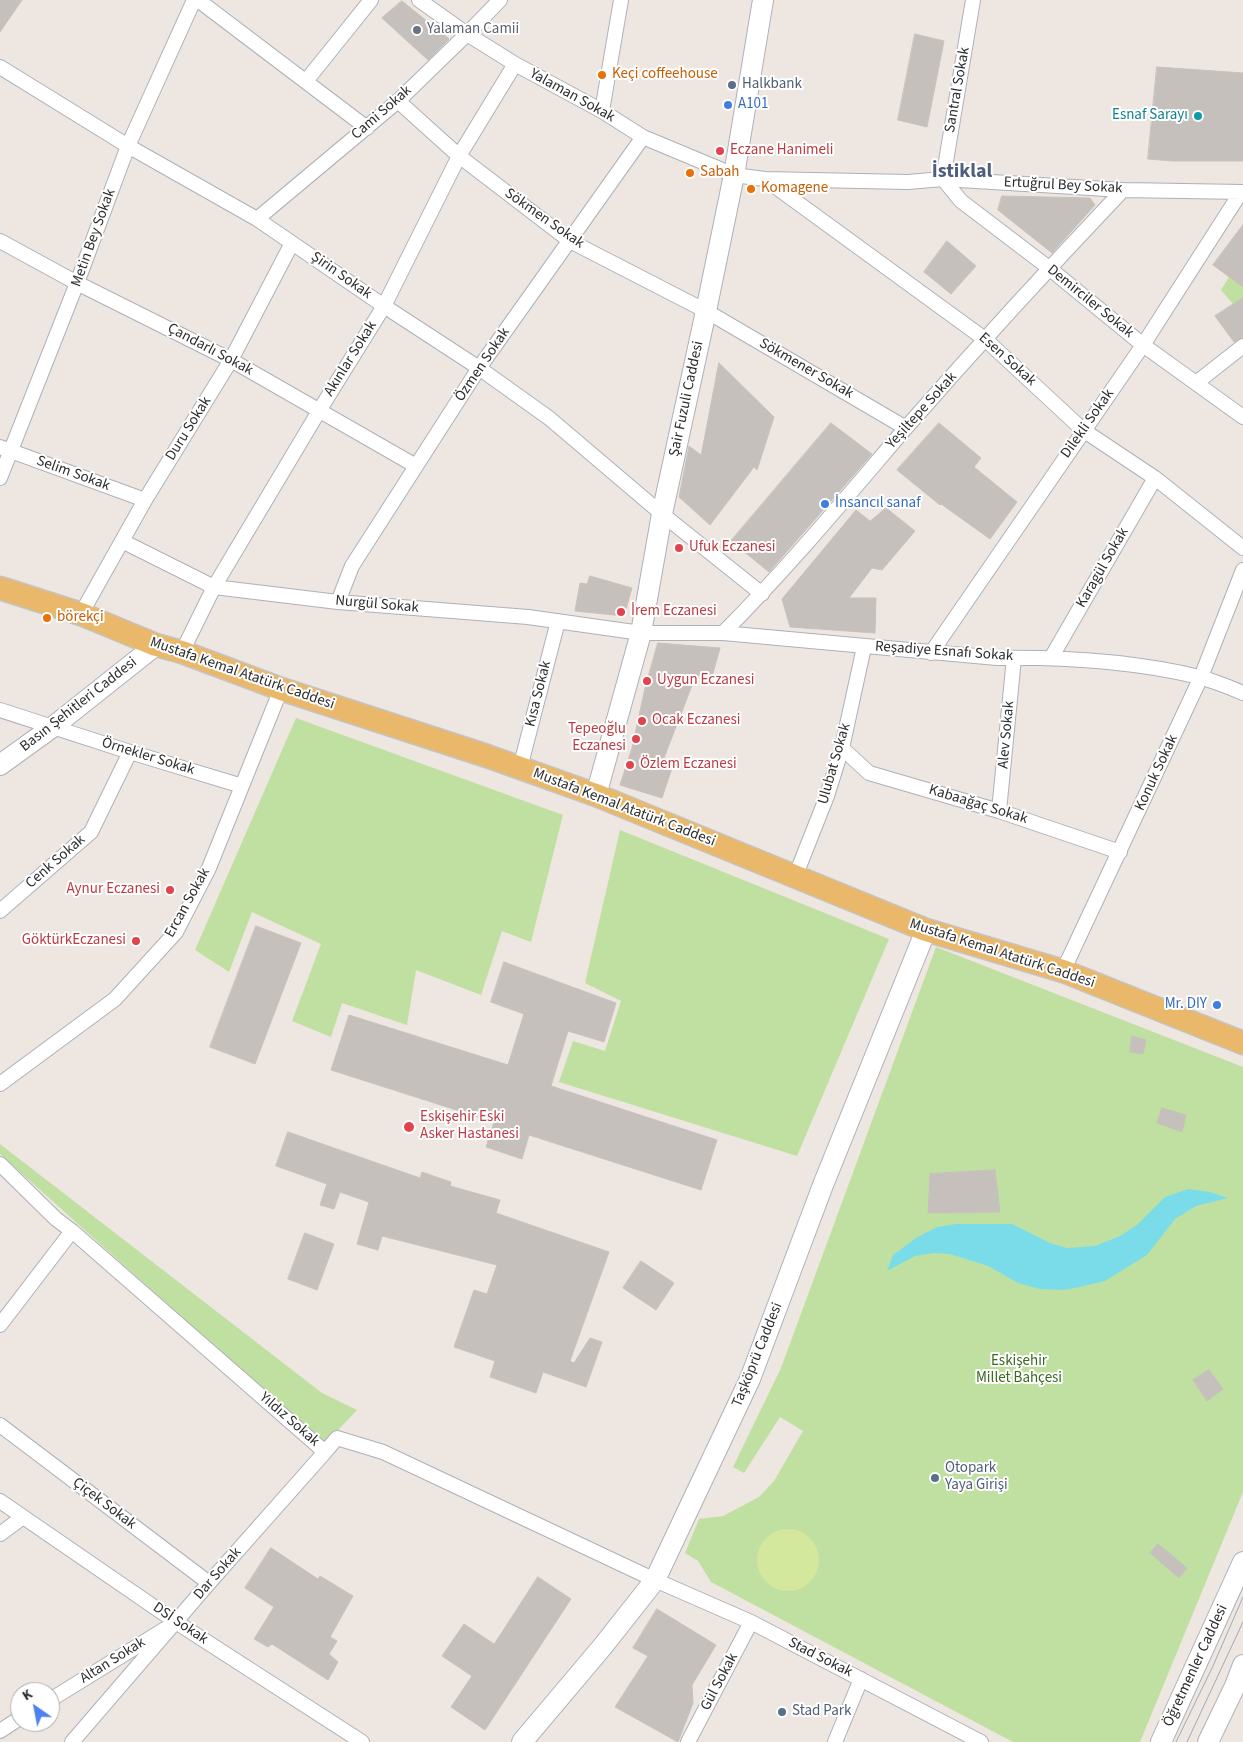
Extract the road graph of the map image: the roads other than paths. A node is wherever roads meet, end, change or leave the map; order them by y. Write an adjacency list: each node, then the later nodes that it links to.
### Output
1 (194, 0): 17 (street, Metin Bey Sokak)
2 (198, 0): 12 (street)
3 (371, 0): 12 (street)
4 (419, 0): 9 (street, Yalaman Sokak)
5 (500, 0): 9 (street, Cami Sokak)
6 (621, 0): 14 (street)
7 (763, 0): 19 (main road, Şair Fuzuli Caddesi)
8 (973, 0): 21 (street, Santral Sokak)
9 (468, 34): 10 (street, Yalaman Sokak); 13 (street, Cami Sokak)
10 (515, 64): 14 (street, Yalaman Sokak); 18 (street, Akınlar Sokak)
11 (0, 67): 17 (street, Şirin Sokak)
12 (306, 81): 15 (street)
13 (398, 101): 15 (street, Cami Sokak); 18 (street, Sökmen Sokak)
14 (602, 111): 16 (street, Yalaman Sokak)
15 (367, 128): 24 (street, Cami Sokak)
16 (644, 137): 19 (street, Yalaman Sokak); 26 (street, Özmen Sokak)
17 (128, 146): 24 (street, Şirin Sokak); 29 (street, Metin Bey Sokak)
18 (459, 156): 26 (street, Sökmen Sokak); 30 (street, Akınlar Sokak)
19 (734, 175): 20 (street, Ertuğrul Bey Sokak); 31 (main road, Şair Fuzuli Caddesi)
20 (765, 179): 21 (street, Ertuğrul Bey Sokak); 32 (street, Esen Sokak)
21 (942, 179): 22 (street, Ertuğrul Bey Sokak); 28 (street, Demirciler Sokak)
22 (1123, 190): 23 (street, Ertuğrul Bey Sokak); 28 (street, Yeşiltepe Sokak)
23 (1242, 192): 33 (street, Dilekli Sokak)
24 (257, 219): 27 (street, Şirin Sokak)
25 (0, 241): 29 (street, Çandarlı Sokak)
26 (570, 241): 31 (street, Sökmen Sokak); 36 (street, Özmen Sokak)
27 (292, 243): 30 (street, Şirin Sokak); 35 (street, Duru Sokak)
28 (1049, 268): 32 (street, Yeşiltepe Sokak); 33 (street, Demirciler Sokak)
29 (78, 283): 35 (street, Çandarlı Sokak); 42 (street, Metin Bey Sokak)
30 (384, 306): 36 (street, Şirin Sokak); 38 (street, Akınlar Sokak)
31 (706, 311): 40 (street, Sökmener Sokak); 47 (main road, Şair Fuzuli Caddesi)
32 (986, 340): 40 (street, Yeşiltepe Sokak); 41 (street, Esen Sokak)
33 (1143, 345): 37 (street, Demirciler Sokak); 41 (street, Dilekli Sokak)
34 (1243, 346): 37 (street)
35 (232, 360): 38 (street, Çandarlı Sokak); 46 (street, Duru Sokak)
36 (479, 368): 43 (street, Özmen Sokak); 47 (street, Şirin Sokak)
37 (1196, 383): 39 (street, Demirciler Sokak)
38 (319, 411): 43 (street, Çandarlı Sokak); 51 (street, Akınlar Sokak)
39 (1243, 417)
40 (906, 428): 53 (street, Yeşiltepe Sokak)
41 (1083, 430): 45 (street, Esen Sokak); 63 (street, Dilekli Sokak)
42 (6, 449): 44 (street, Metin Bey Sokak); 46 (street, Selim Sokak)
43 (416, 466): 55 (street, Özmen Sokak)
44 (0, 478)
45 (1155, 478): 49 (street, Esen Sokak); 65 (street, Karagül Sokak)
46 (145, 500): 48 (street, Duru Sokak)
47 (662, 514): 53 (street, Şirin Sokak); 58 (main road, Şair Fuzuli Caddesi)
48 (122, 541): 51 (street, Nurgül Sokak); 56 (street, Duru Sokak)
49 (1243, 548)
50 (1243, 570): 54 (street, Konuk Sokak)
51 (214, 587): 55 (street, Nurgül Sokak); 62 (street, Akınlar Sokak)
52 (0, 588): 56 (main road, Mustafa Kemal Atatürk Caddesi)
53 (762, 594): 59 (street, Yeşiltepe Sokak)
54 (1238, 599): 66 (street, Konuk Sokak)
55 (338, 602): 57 (street, Nurgül Sokak)
56 (81, 614): 60 (main road, Mustafa Kemal Atatürk Caddesi)
57 (558, 621): 58 (street, Nurgül Sokak); 74 (street, Kısa Sokak)
58 (641, 633): 59 (street, Reşadiye Esnafı Sokak); 76 (main road, Şair Fuzuli Caddesi)
59 (723, 633): 61 (street, Reşadiye Esnafı Sokak)
60 (156, 645): 62 (main road, Mustafa Kemal Atatürk Caddesi); 70 (main road, Basın Şehitleri Caddesi)
61 (864, 647): 63 (street, Reşadiye Esnafı Sokak); 71 (street, Ulubat Sokak)
62 (182, 652): 67 (main road, Mustafa Kemal Atatürk Caddesi)
63 (931, 653): 64 (street, Reşadiye Esnafı Sokak)
64 (1014, 658): 65 (street, Reşadiye Esnafı Sokak); 77 (street, Alev Sokak)
65 (1051, 658): 66 (street, Reşadiye Esnafı Sokak)
66 (1201, 677): 68 (street, Reşadiye Esnafı Sokak); 78 (street, Konuk Sokak)
67 (281, 689): 74 (main road, Mustafa Kemal Atatürk Caddesi); 75 (street, Ercan Sokak)
68 (1243, 693)
69 (0, 710): 70 (street, Örnekler Sokak)
70 (54, 726): 72 (street, Örnekler Sokak); 73 (main road, Basın Şehitleri Caddesi)
71 (842, 748): 77 (street, Kabaağaç Sokak); 79 (street, Ulubat Sokak)
72 (130, 752): 75 (street, Örnekler Sokak); 80 (street, Cenk Sokak)
73 (0, 765)
74 (520, 768): 76 (main road, Mustafa Kemal Atatürk Caddesi)
75 (242, 786): 84 (street, Ercan Sokak)
76 (596, 795): 79 (main road, Mustafa Kemal Atatürk Caddesi)
77 (999, 811): 78 (street, Kabaağaç Sokak)
78 (1120, 852): 82 (street, Konuk Sokak)
79 (795, 877): 81 (main road, Mustafa Kemal Atatürk Caddesi)
80 (0, 911)
81 (926, 930): 82 (main road, Mustafa Kemal Atatürk Caddesi); 94 (main road, Taşköprü Caddesi)
82 (1063, 971): 83 (main road, Mustafa Kemal Atatürk Caddesi)
83 (1242, 1039)
84 (0, 1084)
85 (0, 1164): 86 (street, Yıldız Sokak)
86 (72, 1231): 87 (street); 89 (street, Yıldız Sokak)
87 (0, 1325)
88 (0, 1425): 95 (street, Çiçek Sokak)
89 (325, 1452): 94 (street, Yıldız Sokak); 95 (street, Dar Sokak)
90 (0, 1501): 91 (street, DSİ Sokak)
91 (23, 1517): 92 (street); 96 (street, DSİ Sokak)
92 (0, 1534)
93 (1243, 1562): 107 (main road, Öğretmenler Caddesi)
94 (655, 1580): 97 (street, Stad Sokak); 103 (main road, Taşköprü Caddesi)
95 (209, 1584): 96 (street, Dar Sokak)
96 (176, 1622): 100 (street, Altan Sokak); 101 (street, Dar Sokak); 102 (street, DSİ Sokak)
97 (751, 1622): 99 (street, Stad Sokak); 104 (street, Gül Sokak)
98 (1243, 1665): 108 (main road)
99 (861, 1679): 105 (street); 106 (street, Stad Sokak)
100 (60, 1694)
101 (72, 1742)
102 (362, 1742)
103 (522, 1742)
104 (688, 1742)
105 (835, 1742)
106 (981, 1742)
107 (1160, 1742)
108 (1208, 1742)

